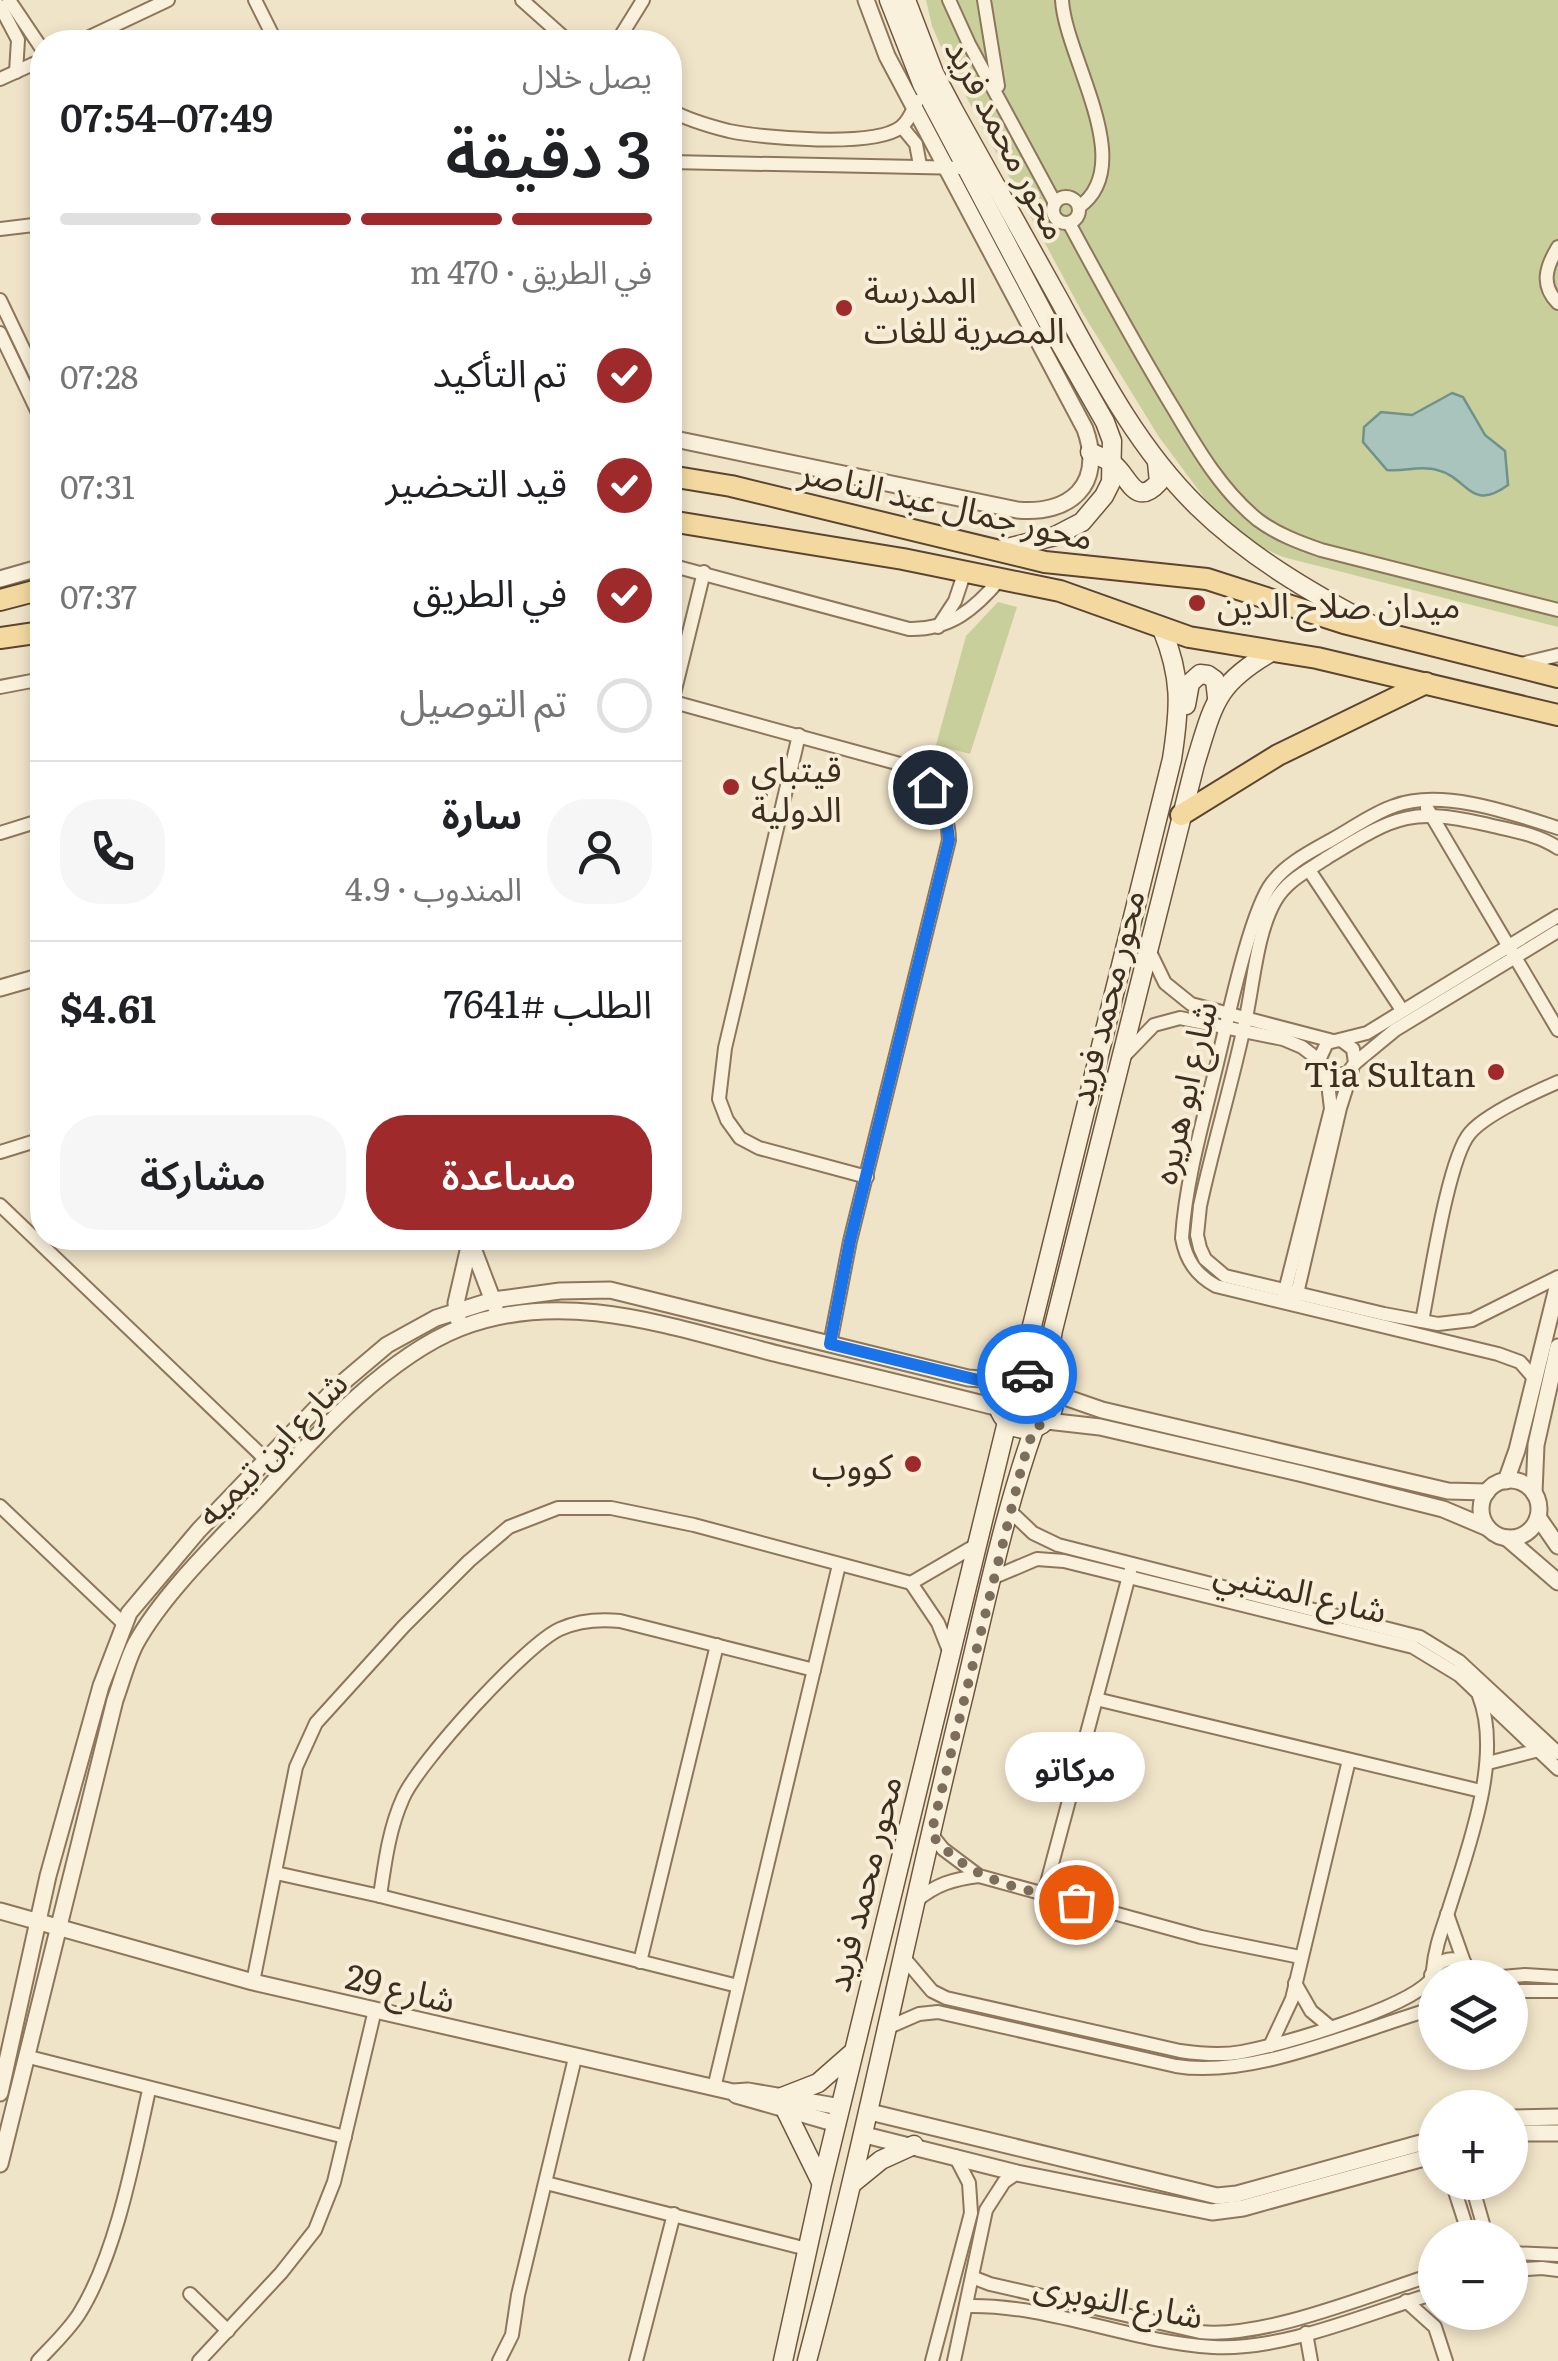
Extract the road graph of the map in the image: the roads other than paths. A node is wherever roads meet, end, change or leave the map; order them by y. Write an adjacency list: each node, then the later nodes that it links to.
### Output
1 (9, 0): 17 (street)
2 (168, 0): 13 (street)
3 (255, 0): 14 (street)
4 (522, 0): 15 (street)
5 (643, 0): 16 (street)
6 (866, 0): 24 (street)
7 (889, 0): 22 (main road, محور محمد فريد)
8 (906, 0): 44 (main road, محور محمد فريد)
9 (949, 0): 23 (street)
10 (984, 0): 23 (street)
11 (1062, 0): 32 (street)
12 (0, 6): 17 (street)
13 (104, 30)
14 (270, 30)
15 (556, 30)
16 (624, 30)
17 (24, 37): 18 (street); 20 (street)
18 (30, 41)
19 (30, 66): 20 (street)
20 (16, 72): 21 (street)
21 (0, 79)
22 (922, 84): 24 (street); 30 (main road, محور محمد فريد)
23 (1002, 103): 31 (street)
24 (914, 108): 26 (street); 29 (street)
25 (682, 115): 26 (street)
26 (902, 127): 28 (street)
27 (682, 162): 28 (street)
28 (920, 165): 29 (street)
29 (944, 166): 30 (street); 43 (street)
30 (966, 168): 45 (main road, محور محمد فريد)
31 (1055, 203): 32 (street); 33 (street)
32 (1079, 207): 33 (street)
33 (1069, 223): 57 (street)
34 (30, 225): 35 (street)
35 (0, 229)
36 (1558, 247): 38 (street)
37 (0, 300): 40 (street)
38 (1558, 303)
39 (0, 333): 41 (street)
40 (30, 363)
41 (30, 396)
42 (682, 440): 43 (street)
43 (1090, 452): 45 (main road)
44 (1157, 462): 45 (main road); 61 (main road, محور محمد فريد)
45 (1114, 464): 48 (main road)
46 (682, 477): 48 (main road, محور جمال عبد الناصر)
47 (682, 524): 51 (main road, محور جمال عبد الناصر)
48 (998, 550): 61 (main road, محور جمال عبد الناصر)
49 (682, 567): 52 (street)
50 (30, 570): 53 (street)
51 (965, 571): 54 (main road, محور جمال عبد الناصر); 58 (street)
52 (704, 572): 58 (street); 65 (street)
53 (0, 579)
54 (1000, 579): 58 (street); 59 (main road, محور جمال عبد الناصر)
55 (30, 592): 56 (main road)
56 (0, 600)
57 (1558, 610)
58 (938, 627)
59 (1162, 629): 63 (main road, محور جمال عبد الناصر); 74 (main road, محور محمد فريد)
60 (30, 636): 62 (main road)
61 (1392, 636): 66 (main road, محور جمال عبد الناصر)
62 (0, 638)
63 (1273, 652): 69 (main road, محور جمال عبد الناصر); 71 (main road)
64 (1558, 656): 66 (street)
65 (682, 658)
66 (1516, 666): 67 (main road, محور جمال عبد الناصر)
67 (1558, 677)
68 (30, 682): 70 (street)
69 (1426, 684): 73 (main road, محور جمال عبد الناصر); 78 (main road)
70 (0, 686)
71 (1217, 696): 74 (main road); 78 (main road, محور محمد فريد)
72 (682, 704): 75 (street)
73 (1558, 715)
74 (1178, 716): 118 (main road, محور محمد فريد)
75 (800, 735): 102 (street); 102 (street)
76 (1424, 799): 77 (street); 80 (street, شارع ابو هريره); 91 (street, شارع ابو هريره)
77 (1429, 814): 82 (street, شارع ابو هريره); 83 (street, شارع ابو هريره); 87 (street)
78 (1181, 815): 86 (main road, محور محمد فريد)
79 (30, 824): 81 (street)
80 (1558, 828)
81 (0, 833)
82 (1558, 848)
83 (1309, 870): 90 (street); 92 (street, شارع ابو هريره)
84 (1558, 916): 87 (street)
85 (1558, 930): 87 (street)
86 (1150, 952): 91 (street); 95 (main road, محور محمد فريد)
87 (1511, 952): 90 (street); 93 (street); 97 (street)
88 (30, 979): 89 (street)
89 (0, 988)
90 (1402, 1010): 94 (street)
91 (1228, 1020): 92 (street); 95 (street); 109 (street, شارع ابو هريره)
92 (1245, 1024): 94 (street); 96 (street); 109 (street, شارع ابو هريره)
93 (1558, 1030)
94 (1337, 1040): 96 (street); 97 (street)
95 (1124, 1056): 119 (main road, محور محمد فريد)
96 (1319, 1060): 98 (street)
97 (1354, 1066): 98 (street); 109 (street)
98 (1327, 1074): 109 (street)
99 (1558, 1082): 113 (street)
100 (30, 1143): 101 (street)
101 (0, 1152)
102 (867, 1177): 115 (street)
103 (0, 1205): 104 (street)
104 (30, 1234)
105 (47, 1250): 122 (street)
106 (468, 1250): 111 (street)
107 (474, 1250): 110 (street)
108 (1558, 1281): 113 (street, شارع ابو هريره); 117 (street)
109 (1290, 1298): 113 (street, شارع ابو هريره); 117 (street, شارع ابو هريره)
110 (494, 1300): 111 (street, شارع ابن تيميه); 112 (street); 115 (street, شارع ابن تيميه)
111 (457, 1311): 114 (street); 122 (street, شارع ابن تيميه)
112 (497, 1317): 114 (street, شارع ابن تيميه); 120 (street, شارع ابن تيميه)
113 (1422, 1321)
114 (460, 1328): 123 (street, شارع ابن تيميه)
115 (830, 1344): 118 (street, شارع ابن تيميه)
116 (1558, 1347): 126 (street)
117 (1534, 1378): 124 (street)
118 (1010, 1379): 119 (main road); 120 (main road)
119 (1052, 1389): 121 (main road); 125 (street)
120 (1003, 1415): 121 (main road); 132 (main road, محور محمد فريد)
121 (1040, 1425): 128 (main road, محور محمد فريد); 130 (street)
122 (266, 1460): 123 (street); 139 (street, شارع ابن تيميه)
123 (281, 1474): 140 (street, شارع ابن تيميه)
124 (1506, 1481): 125 (street); 126 (street)
125 (1487, 1492): 130 (street)
126 (1534, 1493): 129 (street)
127 (0, 1506): 141 (street)
128 (1010, 1511): 135 (street, شارع المتنبي); 136 (main road, محور محمد فريد)
129 (1538, 1517): 131 (street); 133 (street)
130 (1488, 1528): 131 (street)
131 (1506, 1538): 137 (street)
132 (978, 1544): 138 (street); 144 (main road, محور محمد فريد)
133 (1558, 1546)
134 (839, 1565): 138 (street); 145 (street); 155 (street)
135 (1130, 1572): 136 (street, شارع المتنبي); 146 (street, شارع المتنبي); 147 (street); 149 (street, شارع المتنبي)
136 (992, 1578): 154 (main road, محور محمد فريد)
137 (1558, 1582)
138 (912, 1583): 144 (street)
139 (136, 1604): 140 (street); 141 (street, شارع ابن تيميه)
140 (154, 1616): 142 (street, شارع ابن تيميه)
141 (121, 1626): 142 (street); 162 (street, شارع ابن تيميه)
142 (138, 1640): 163 (street, شارع ابن تيميه)
143 (717, 1646): 145 (street); 158 (street); 168 (street)
144 (950, 1653): 184 (main road, محور محمد فريد)
145 (814, 1670): 173 (street)
146 (1477, 1693): 148 (street, شارع المتنبي); 151 (street)
147 (1096, 1699): 150 (street); 157 (street)
148 (1538, 1750): 151 (street); 152 (street, شارع المتنبي)
149 (1558, 1754)
150 (1349, 1760): 153 (street); 164 (street)
151 (1488, 1762): 153 (street)
152 (1558, 1769)
153 (1481, 1791): 161 (street)
154 (931, 1834): 156 (street); 159 (main road, محور محمد فريد)
155 (276, 1873): 158 (street); 171 (street)
156 (978, 1876): 157 (street); 159 (street)
157 (1044, 1894): 164 (street)
158 (380, 1896): 168 (street)
159 (916, 1900): 165 (main road, محور محمد فريد)
160 (0, 1912): 162 (street, شارع 29)
161 (1447, 1914): 166 (street); 167 (street)
162 (36, 1920): 163 (street, شارع 29); 183 (street, شارع ابن تيميه)
163 (58, 1926): 171 (street, شارع 29); 186 (street, شارع ابن تيميه)
164 (1300, 1957): 172 (street)
165 (904, 1958): 177 (street); 181 (main road, محور محمد فريد)
166 (1435, 1960)
167 (1463, 1960)
168 (640, 1962): 173 (street)
169 (1528, 1974): 170 (street)
170 (1558, 1978)
171 (252, 1982): 178 (street, شارع 29)
172 (1294, 1982): 182 (street); 185 (street)
173 (738, 1986): 188 (street)
174 (1528, 1990): 175 (street)
175 (1558, 1991)
176 (1418, 1993): 182 (street)
177 (958, 2000): 180 (street); 185 (street)
178 (375, 2010): 187 (street, شارع 29); 199 (street)
179 (1418, 2012): 185 (street)
180 (955, 2016): 181 (street); 185 (street)
181 (888, 2026): 192 (main road, محور محمد فريد)
182 (1329, 2026): 185 (street)
183 (6, 2038): 190 (street, شارع ابن تيميه)
184 (855, 2049): 191 (main road); 193 (main road, محور محمد فريد)
185 (1272, 2051)
186 (29, 2058): 189 (street); 204 (street, شارع ابن تيميه)
187 (575, 2058): 188 (street, شارع 29); 207 (street)
188 (714, 2088): 191 (street, شارع 29)
189 (150, 2090): 199 (street); 228 (street)
190 (0, 2093)
191 (784, 2104): 193 (street, شارع 29); 208 (main road)
192 (870, 2112): 197 (main road, محور محمد فريد); 200 (street)
193 (839, 2115): 208 (main road, محور محمد فريد)
194 (1558, 2117): 195 (street)
195 (1528, 2118)
196 (1528, 2133): 198 (street)
197 (864, 2134): 201 (street); 206 (main road, محور محمد فريد)
198 (1558, 2134)
199 (345, 2137): 224 (street)
200 (1418, 2144)
201 (914, 2145): 202 (street); 206 (main road)
202 (955, 2156): 205 (street); 233 (street)
203 (1418, 2160): 205 (street)
204 (0, 2164)
205 (1017, 2172): 215 (street)
206 (854, 2182): 227 (main road, محور محمد فريد)
207 (546, 2183): 209 (street); 230 (street)
208 (822, 2183): 210 (main road, محور محمد فريد)
209 (674, 2214): 210 (street); 231 (street)
210 (808, 2250): 232 (main road, محور محمد فريد)
211 (1528, 2254): 212 (street)
212 (1558, 2255)
213 (1528, 2269): 214 (street)
214 (1558, 2270)
215 (972, 2277): 220 (street); 222 (street, شارع النوبرى)
216 (1418, 2279): 222 (street, شارع النوبرى)
217 (190, 2294): 224 (street)
218 (1418, 2298): 219 (street, شارع النوبرى)
219 (1406, 2302): 221 (street); 225 (street, شارع النوبرى)
220 (966, 2306): 226 (street, شارع النوبرى); 234 (street)
221 (1418, 2312)
222 (1267, 2326): 226 (street)
223 (1437, 2330): 236 (street)
224 (228, 2331): 229 (street)
225 (1306, 2333): 226 (street, شارع النوبرى); 235 (street)
226 (1271, 2341)
227 (811, 2360)
228 (38, 2361)
229 (199, 2361)
230 (499, 2361)
231 (636, 2361)
232 (783, 2361)
233 (932, 2361)
234 (954, 2361)
235 (1311, 2361)
236 (1446, 2361)

